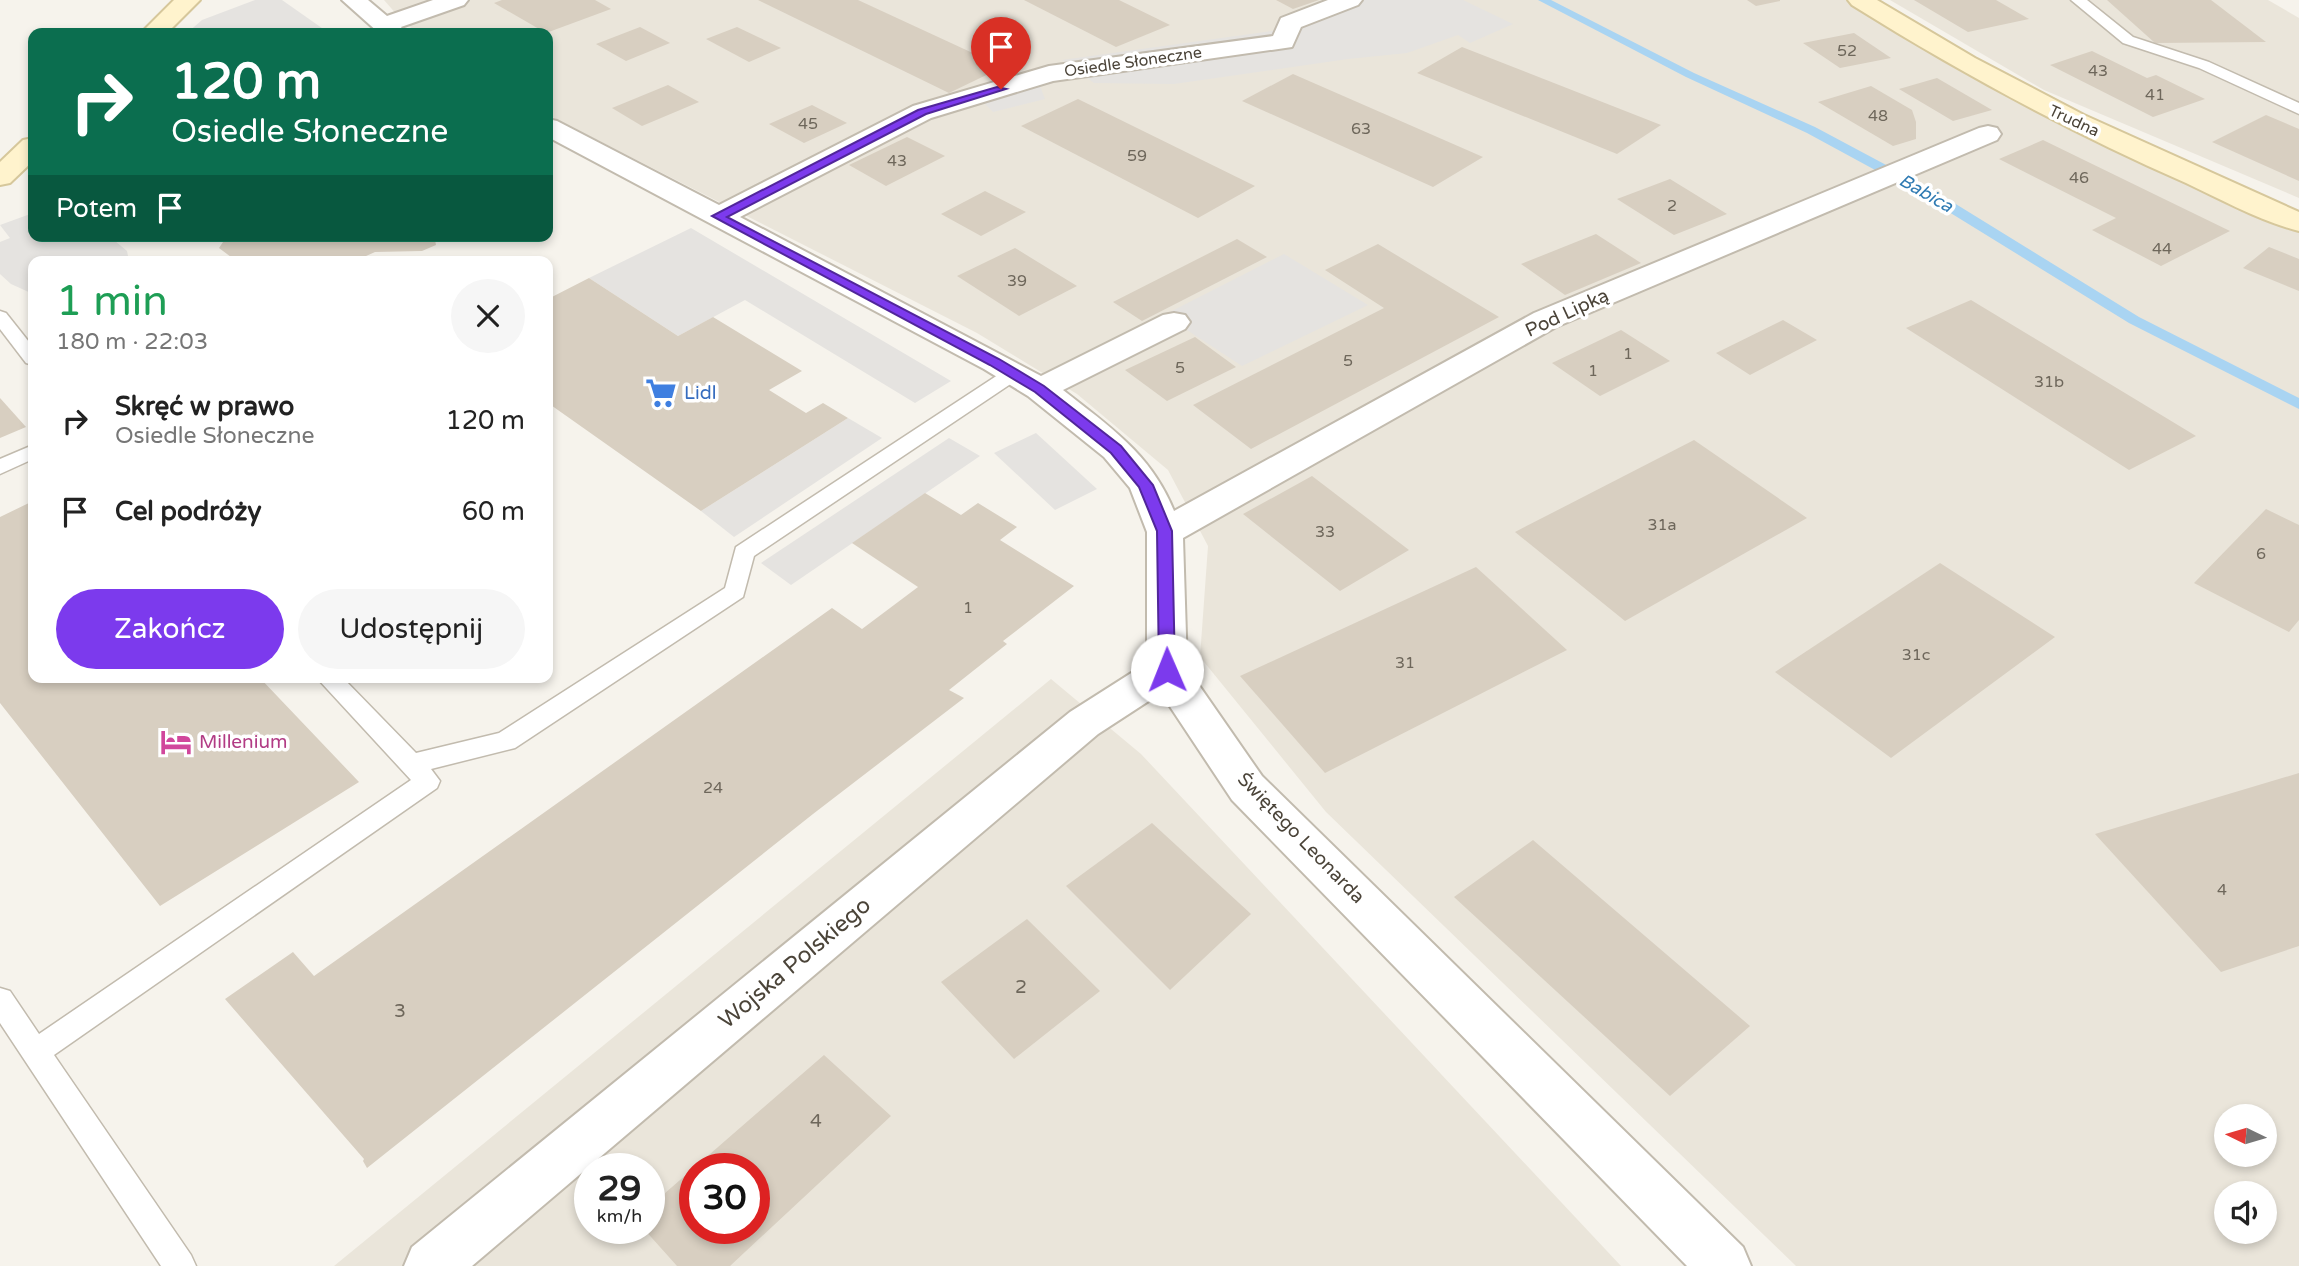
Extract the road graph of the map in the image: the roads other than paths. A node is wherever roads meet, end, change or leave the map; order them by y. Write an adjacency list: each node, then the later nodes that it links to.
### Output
1 (188, 0): 7 (street)
2 (354, 0): 8 (street)
3 (456, 0): 9 (street)
4 (1350, 0): 15 (street, Osiedle Słoneczne)
5 (1860, 0): 16 (street, Trudna)
6 (2078, 0): 10 (lane)
7 (158, 28)
8 (387, 28)
9 (390, 28)
10 (2299, 109)
11 (553, 130): 15 (street)
12 (1989, 134): 23 (street, Pod Lipką)
13 (28, 151): 14 (street)
14 (0, 177)
15 (718, 216): 20 (street)
16 (2299, 222)
17 (0, 317): 19 (lane)
18 (1174, 322): 20 (street)
19 (28, 353)
20 (1027, 381): 23 (street); 26 (lane)
21 (28, 453): 22 (lane)
22 (0, 467)
23 (1165, 531): 24 (street)
24 (1167, 670): 30 (street, Wojska Polskiego); 31 (street, Świętego Leonarda)
25 (334, 683): 26 (lane)
26 (411, 764): 28 (lane)
27 (0, 1000): 28 (lane)
28 (34, 1053): 29 (lane)
29 (180, 1266)
30 (431, 1266)
31 (1724, 1266)

